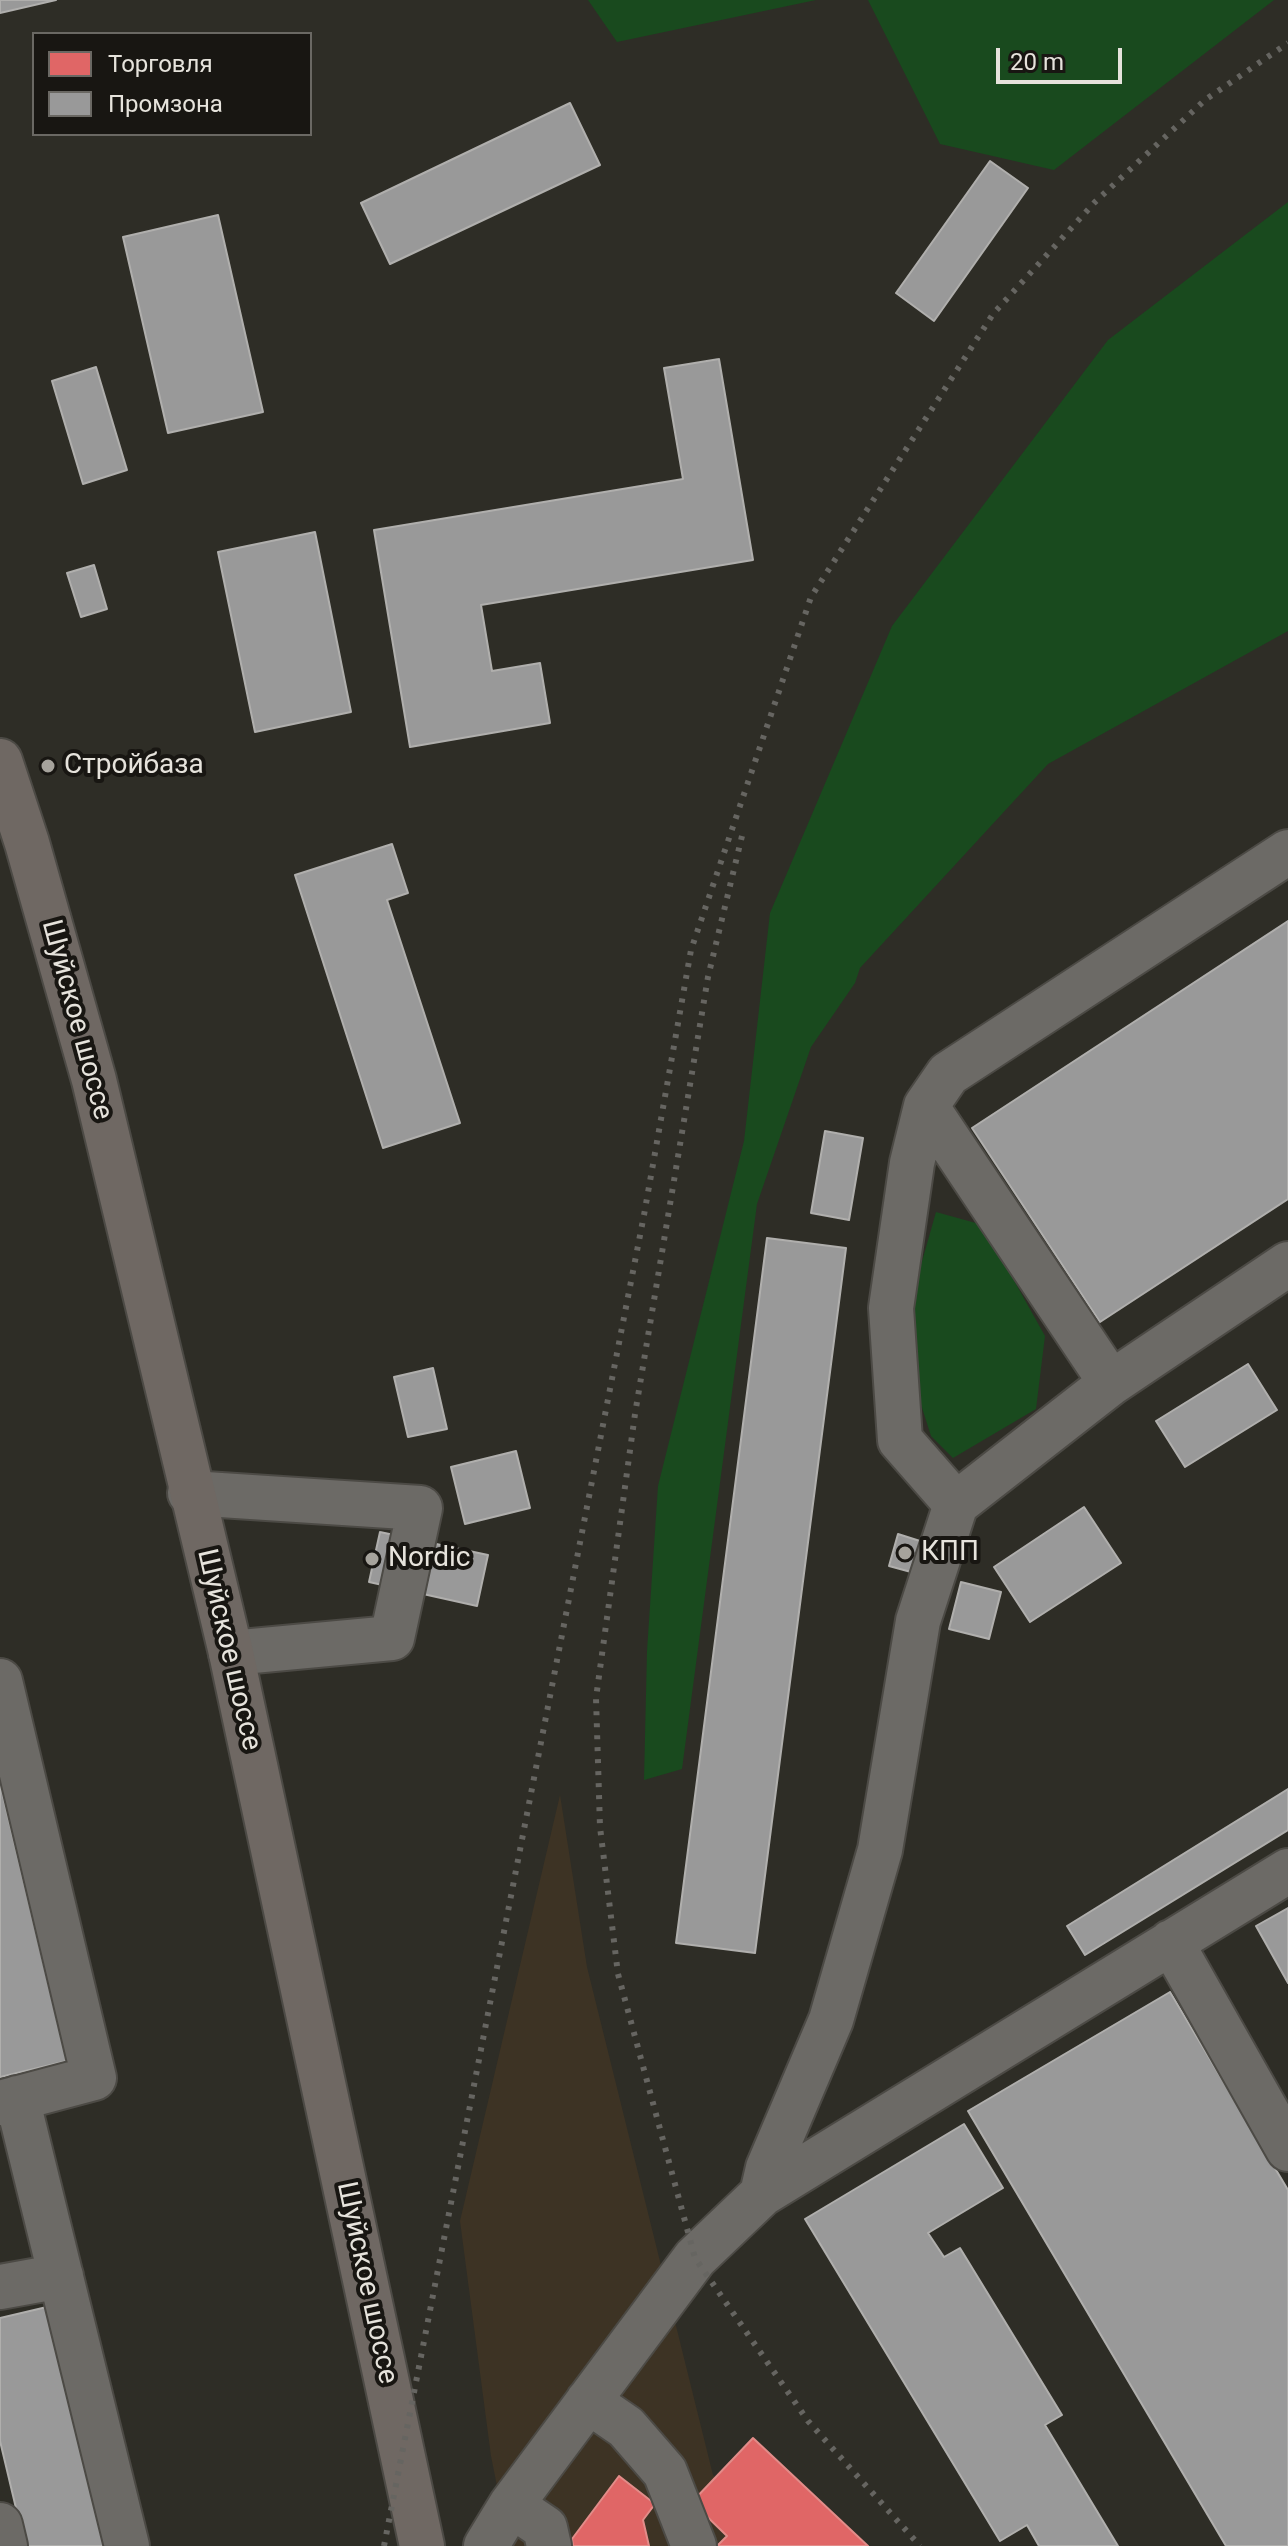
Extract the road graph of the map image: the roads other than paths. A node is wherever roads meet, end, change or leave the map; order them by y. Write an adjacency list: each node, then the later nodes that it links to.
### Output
1 (0, 761): 6 (main road, Шуйское шоссе)
2 (1288, 852): 3 (street)
3 (926, 1106): 5 (street); 7 (street)
4 (1288, 1264): 5 (street)
5 (1111, 1383): 7 (street)
6 (190, 1493): 8 (main road, Шуйское шоссе); 8 (street)
7 (956, 1504): 14 (street)
8 (231, 1653): 22 (main road, Шуйское шоссе)
9 (0, 1681): 12 (street)
10 (1288, 1871): 11 (street)
11 (1171, 1942): 13 (street); 14 (street)
12 (8, 2100): 15 (street)
13 (1288, 2149)
14 (762, 2194): 17 (street)
15 (61, 2276): 16 (street); 21 (street)
16 (0, 2287)
17 (588, 2401): 19 (street); 24 (street)
18 (0, 2525): 20 (street)
19 (535, 2526): 23 (street)
20 (5, 2546)
21 (127, 2546)
22 (422, 2546)
23 (486, 2546)
24 (694, 2546)

